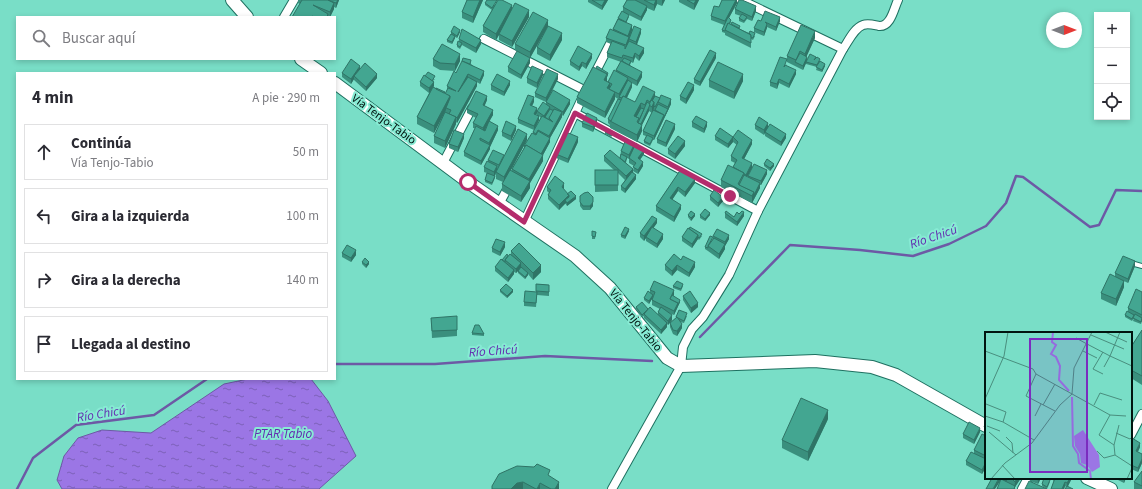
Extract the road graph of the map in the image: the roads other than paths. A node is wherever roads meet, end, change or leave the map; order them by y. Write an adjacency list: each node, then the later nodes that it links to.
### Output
1 (232, 0): 5 (main road)
2 (294, 0): 6 (street)
3 (741, 0): 9 (street)
4 (898, 0): 9 (street)
5 (246, 16)
6 (285, 16)
7 (618, 28): 13 (street)
8 (484, 39): 13 (street)
9 (843, 49): 19 (street)
10 (302, 60): 11 (main road)
11 (320, 72)
12 (336, 84): 16 (main road, Vía Tenjo-Tabio)
13 (586, 91): 15 (street)
14 (472, 108): 16 (street)
15 (575, 113): 19 (street); 20 (street)
16 (443, 163): 18 (main road, Vía Tenjo-Tabio)
17 (514, 178): 18 (street)
18 (499, 204): 20 (main road, Vía Tenjo-Tabio)
19 (758, 211): 23 (street)
20 (524, 222): 23 (main road, Vía Tenjo-Tabio)
21 (1129, 262): 22 (lane)
22 (1142, 266)
23 (681, 366): 25 (main road); 30 (street)
24 (1142, 414): 26 (street)
25 (985, 425)
26 (1132, 433)
27 (1027, 479): 31 (street)
28 (1090, 479): 29 (main road)
29 (1107, 486)
30 (612, 489)
31 (1022, 489)

